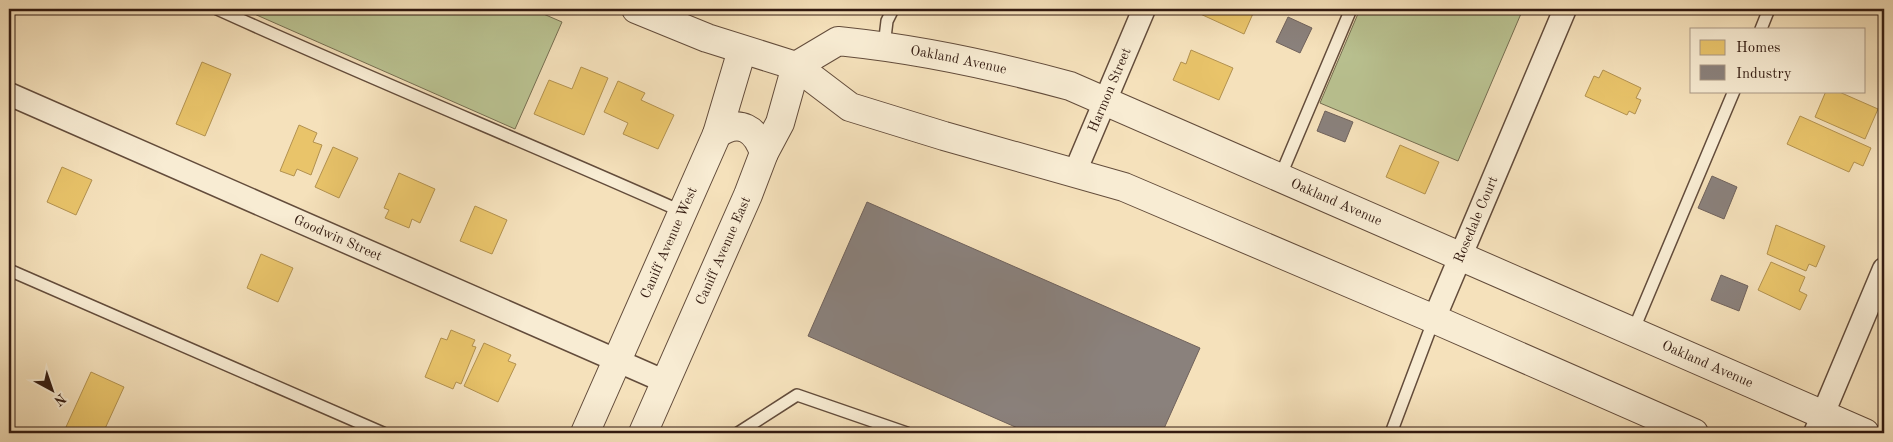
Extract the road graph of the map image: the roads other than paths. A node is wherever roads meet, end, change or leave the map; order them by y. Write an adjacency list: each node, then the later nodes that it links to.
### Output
1 (217, 9): 20 (lane)
2 (636, 9): 8 (street)
3 (893, 9): 10 (lane)
4 (1144, 9): 15 (street, Harmon Street)
5 (1351, 9): 19 (lane)
6 (1565, 9): 21 (street, Rosedale Court)
7 (1770, 9): 9 (lane)
8 (664, 15): 11 (street)
9 (1761, 28)
10 (884, 46): 12 (street, Oakland Avenue); 15 (street, Oakland Avenue)
11 (742, 50): 12 (street); 16 (street, Caniff Avenue West)
12 (796, 66): 17 (street, Caniff Avenue East); 18 (street)
13 (1734, 92): 25 (lane)
14 (9, 94): 26 (street, Goodwin Street)
15 (1105, 100): 18 (street, Harmon Street); 19 (street, Oakland Avenue)
16 (717, 134): 17 (street); 20 (street, Caniff Avenue West)
17 (764, 153): 27 (street, Caniff Avenue East)
18 (1075, 172): 24 (street)
19 (1280, 177): 21 (street, Oakland Avenue)
20 (683, 212): 26 (street, Caniff Avenue West)
21 (1460, 256): 24 (street, Rosedale Court); 25 (street, Oakland Avenue)
22 (1884, 269): 28 (street)
23 (9, 270): 29 (lane)
24 (1434, 319): 34 (lane, Rosedale Court); 35 (street)
25 (1632, 332): 28 (street, Oakland Avenue)
26 (616, 361): 27 (street, Goodwin Street); 30 (street, Caniff Avenue West)
27 (666, 382): 31 (street, Caniff Avenue East)
28 (1819, 424): 36 (street, Oakland Avenue)
29 (382, 433)
30 (585, 433)
31 (643, 433)
32 (738, 433): 33 (lane)
33 (907, 433)
34 (1391, 433)
35 (1694, 433)
36 (1865, 433)

